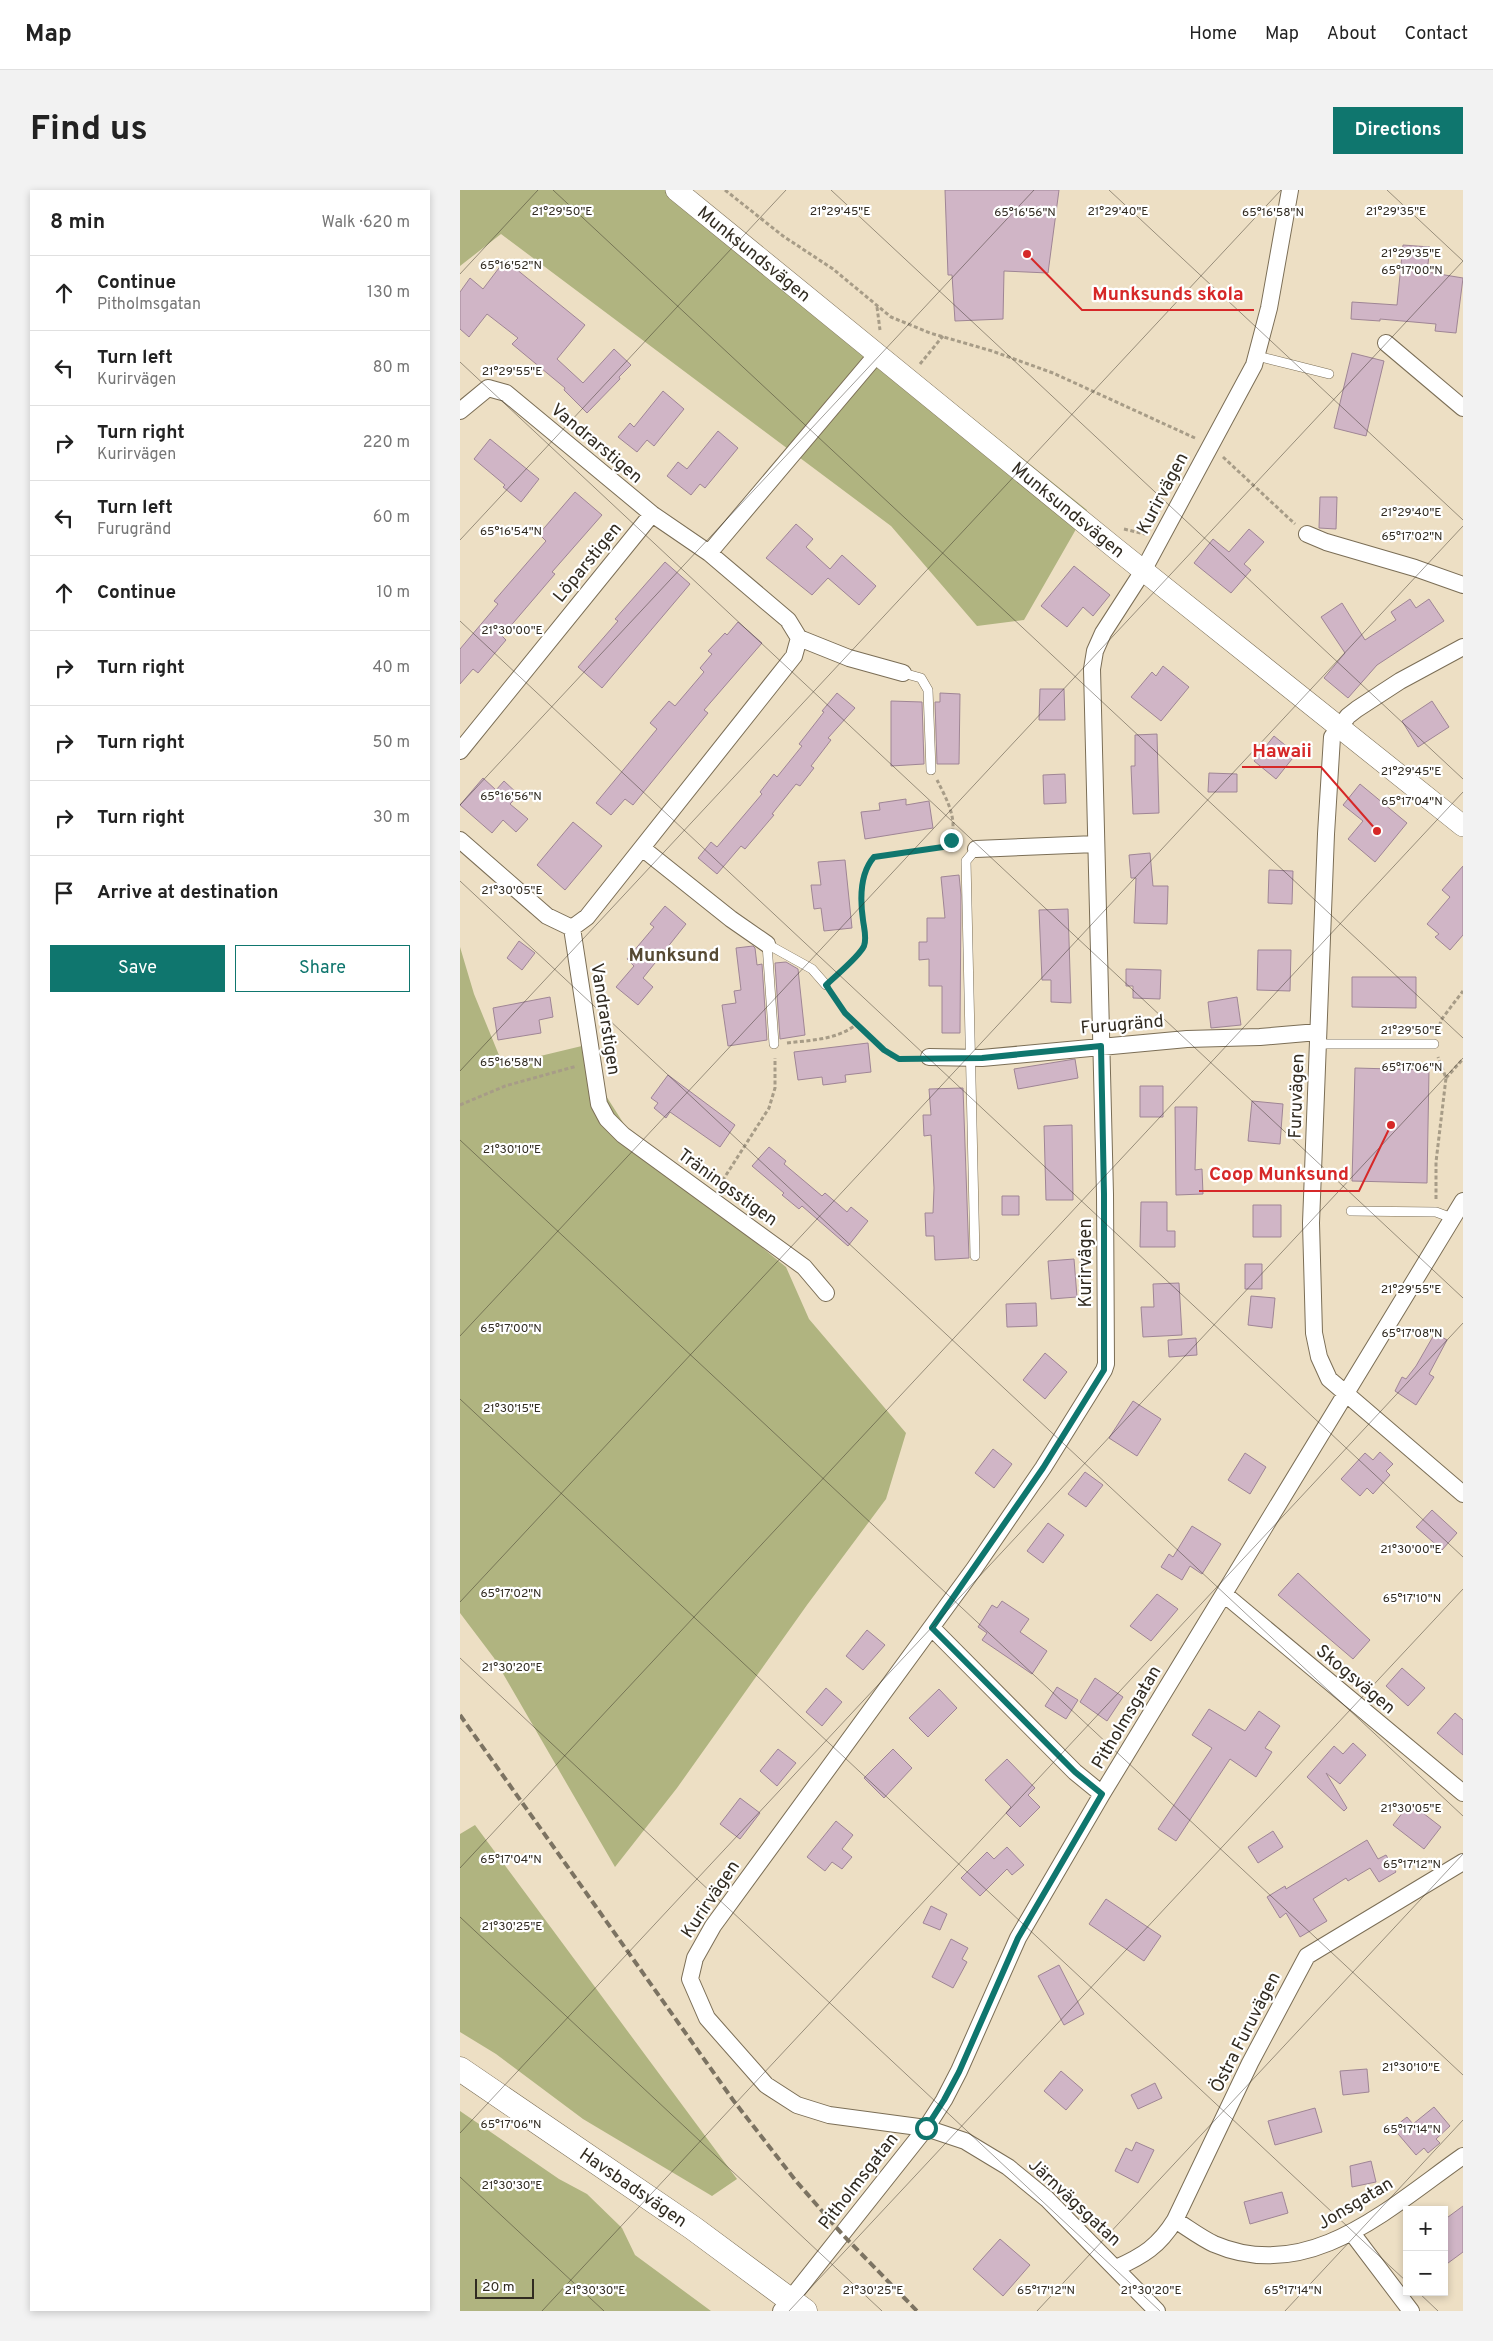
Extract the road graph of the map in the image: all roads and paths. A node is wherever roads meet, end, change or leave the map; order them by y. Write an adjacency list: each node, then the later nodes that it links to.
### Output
1 (676, 190): 5 (street, Munksundsvägen)
2 (725, 190): 10 (path)
3 (1290, 190): 6 (street, Kurirvägen)
4 (1386, 343): 8 (street)
5 (878, 353): 13 (street); 14 (street, Munksundsvägen)
6 (1256, 356): 7 (lane); 10 (street, Kurirvägen)
7 (1329, 374)
8 (1463, 408)
9 (460, 411): 11 (street, Vandrarstigen)
10 (1210, 447): 12 (path); 14 (street, Kurirvägen)
11 (652, 514): 13 (street, Vandrarstigen); 20 (street, Löparstigen)
12 (1308, 534): 15 (street)
13 (709, 552): 16 (street, Vandrarstigen)
14 (1144, 571): 19 (street, Munksundsvägen); 24 (street, Kurirvägen)
15 (1463, 585)
16 (799, 638): 18 (street); 25 (street)
17 (1463, 647): 19 (street)
18 (903, 673): 21 (lane)
19 (1338, 728): 22 (street, Munksundsvägen); 32 (street, Furuvägen)
20 (460, 751)
21 (931, 770): 29 (path)
22 (1463, 826)
23 (460, 840): 27 (street)
24 (1096, 844): 26 (street); 35 (street, Kurirvägen)
25 (642, 848): 27 (street); 28 (street)
26 (976, 849): 37 (lane)
27 (572, 928): 39 (street, Vandrarstigen)
28 (767, 944): 29 (lane); 33 (lane)
29 (826, 985): 31 (path)
30 (1463, 991): 34 (path)
31 (857, 1024): 33 (path); 36 (path)
32 (1318, 1038): 34 (lane); 35 (street, Furugränd); 50 (street, Furuvägen)
33 (774, 1044): 43 (path)
34 (1434, 1044): 40 (path)
35 (1101, 1046): 37 (street, Furugränd); 53 (street, Kurirvägen)
36 (929, 1057): 37 (street, Furugränd)
37 (971, 1058): 48 (lane)
38 (1463, 1059): 40 (path)
39 (592, 1062): 41 (path); 42 (street, Vandrarstigen)
40 (1446, 1078): 46 (path)
41 (460, 1105)
42 (605, 1114): 43 (street, Träningsstigen)
43 (710, 1199): 49 (street, Träningsstigen)
44 (1463, 1201): 47 (street, Pitholmsgatan)
45 (1350, 1211): 46 (lane)
46 (1436, 1212): 47 (lane)
47 (1452, 1218): 50 (street, Pitholmsgatan)
48 (975, 1256)
49 (826, 1293)
50 (1346, 1394): 51 (street, Furuvägen); 52 (street, Pitholmsgatan)
51 (1463, 1494)
52 (1224, 1594): 54 (street, Skogsvägen); 55 (street, Pitholmsgatan)
53 (932, 1628): 55 (street); 58 (street, Kurirvägen)
54 (1463, 1793)
55 (1102, 1794): 58 (street, Pitholmsgatan)
56 (1463, 1862): 60 (street, Östra Furuvägen)
57 (460, 2068): 63 (main road, Havsbadsvägen)
58 (926, 2128): 62 (street, Järnvägsgatan); 63 (street, Pitholmsgatan)
59 (1463, 2156): 61 (street, Jonsgatan)
60 (1175, 2220): 61 (street, Jonsgatan); 62 (street, Östra Furuvägen)
61 (1352, 2233): 65 (street)
62 (1116, 2268): 64 (street, Järnvägsgatan)
63 (792, 2307)
64 (1157, 2311)
65 (1411, 2311)

